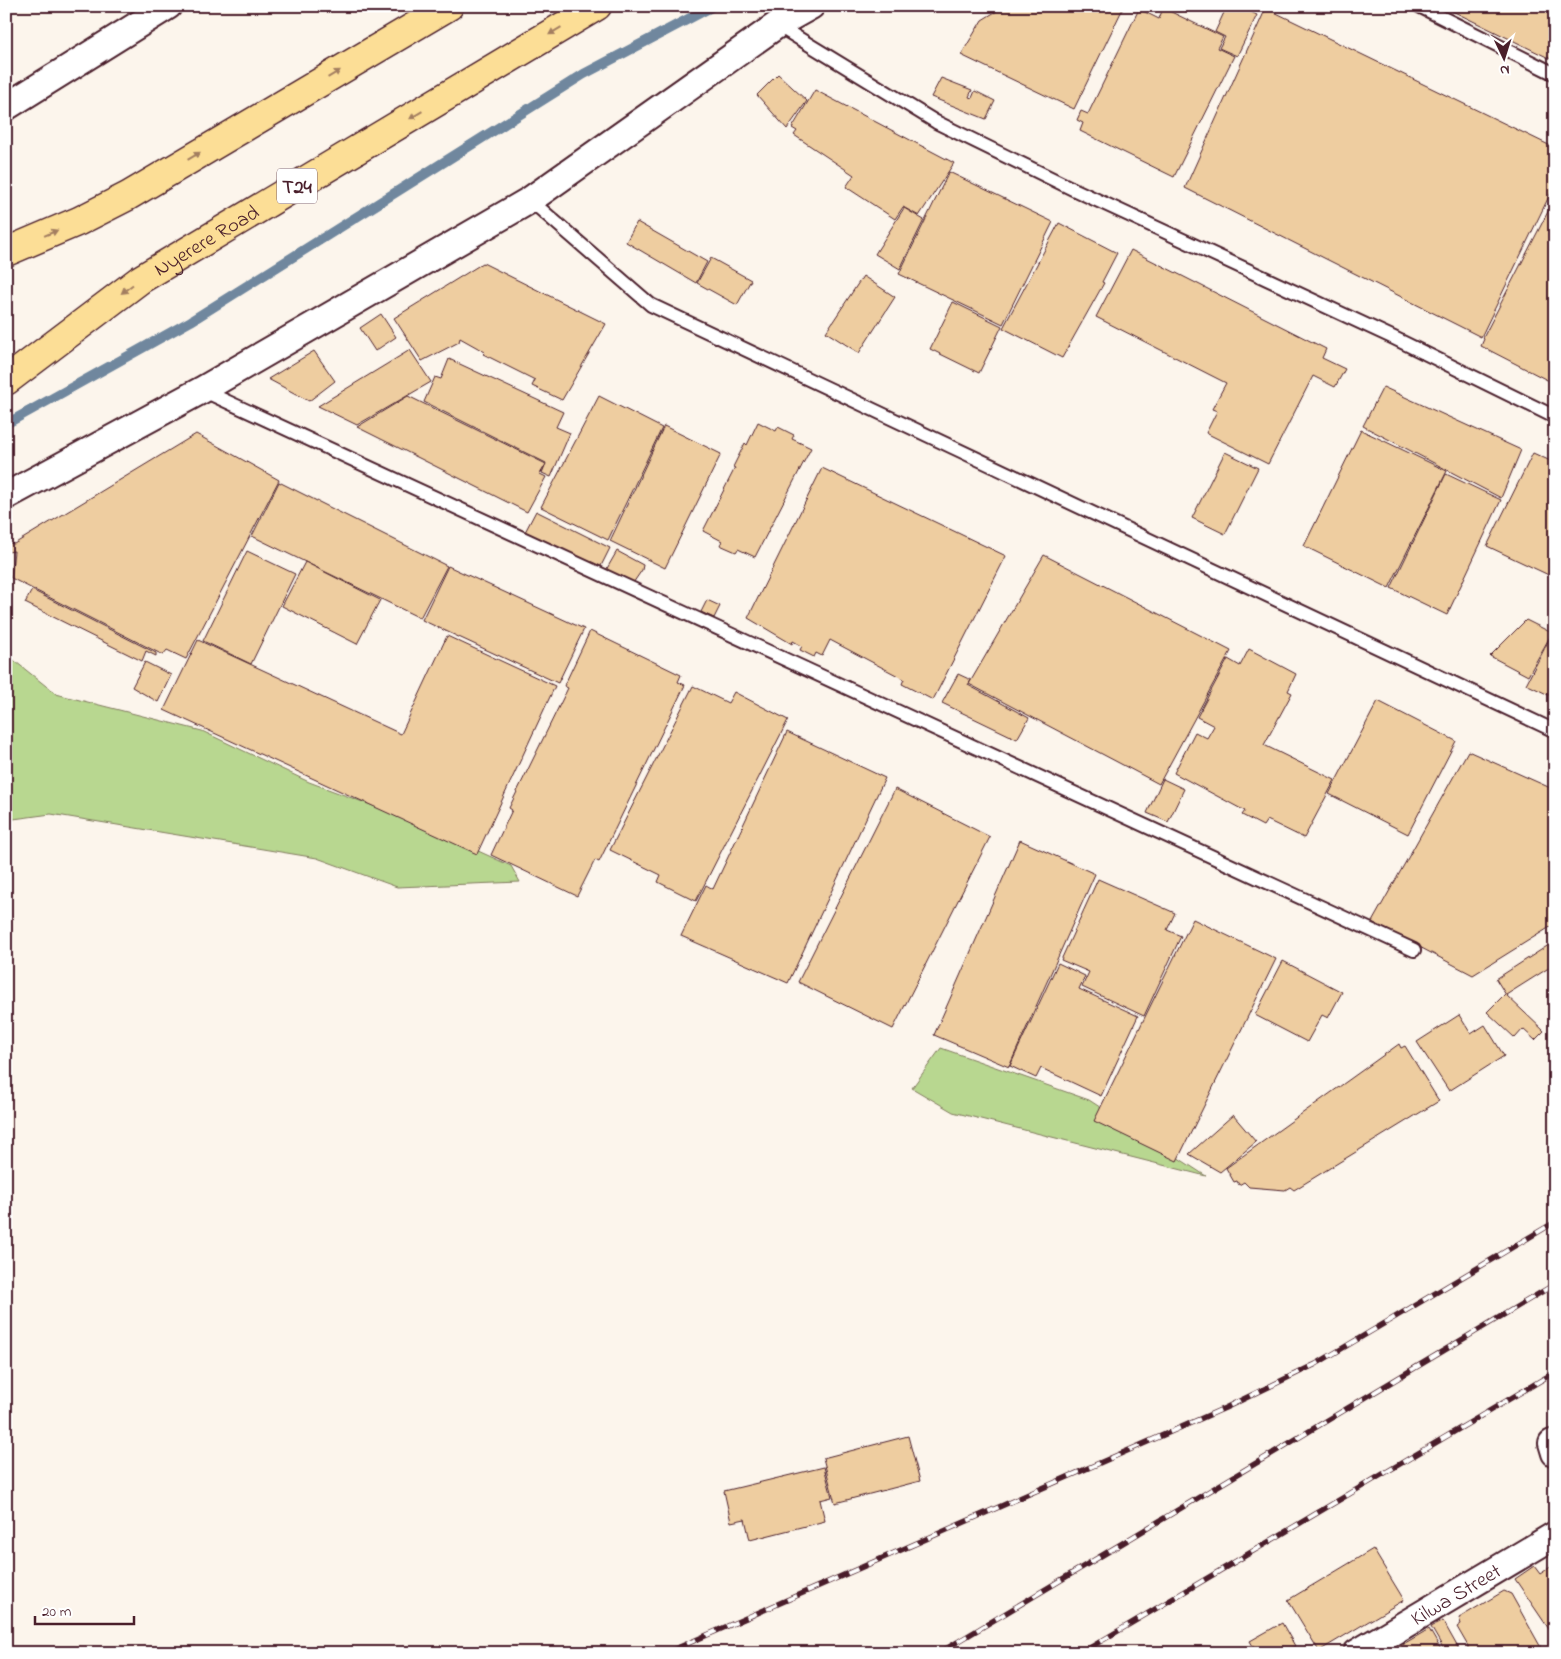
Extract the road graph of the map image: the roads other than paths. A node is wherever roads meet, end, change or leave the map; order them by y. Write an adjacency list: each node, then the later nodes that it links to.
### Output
1 (168, 6): 8 (street)
2 (449, 6): 10 (highway, one-way to 2)
3 (597, 6): 11 (highway, Nyerere Road / T24, one-way to 11)
4 (811, 6): 6 (street)
5 (1419, 6): 7 (lane)
6 (777, 25): 9 (street); 13 (lane)
7 (1555, 74)
8 (6, 107)
9 (530, 200): 12 (street); 15 (lane)
10 (6, 252)
11 (6, 381)
12 (202, 390): 14 (street); 16 (lane)
13 (1555, 417)
14 (6, 496)
15 (1555, 731)
16 (1414, 950)
17 (1555, 1442): 18 (street)
18 (1555, 1452)
19 (1555, 1534): 20 (street, Kilwa Street)
20 (1357, 1653)

